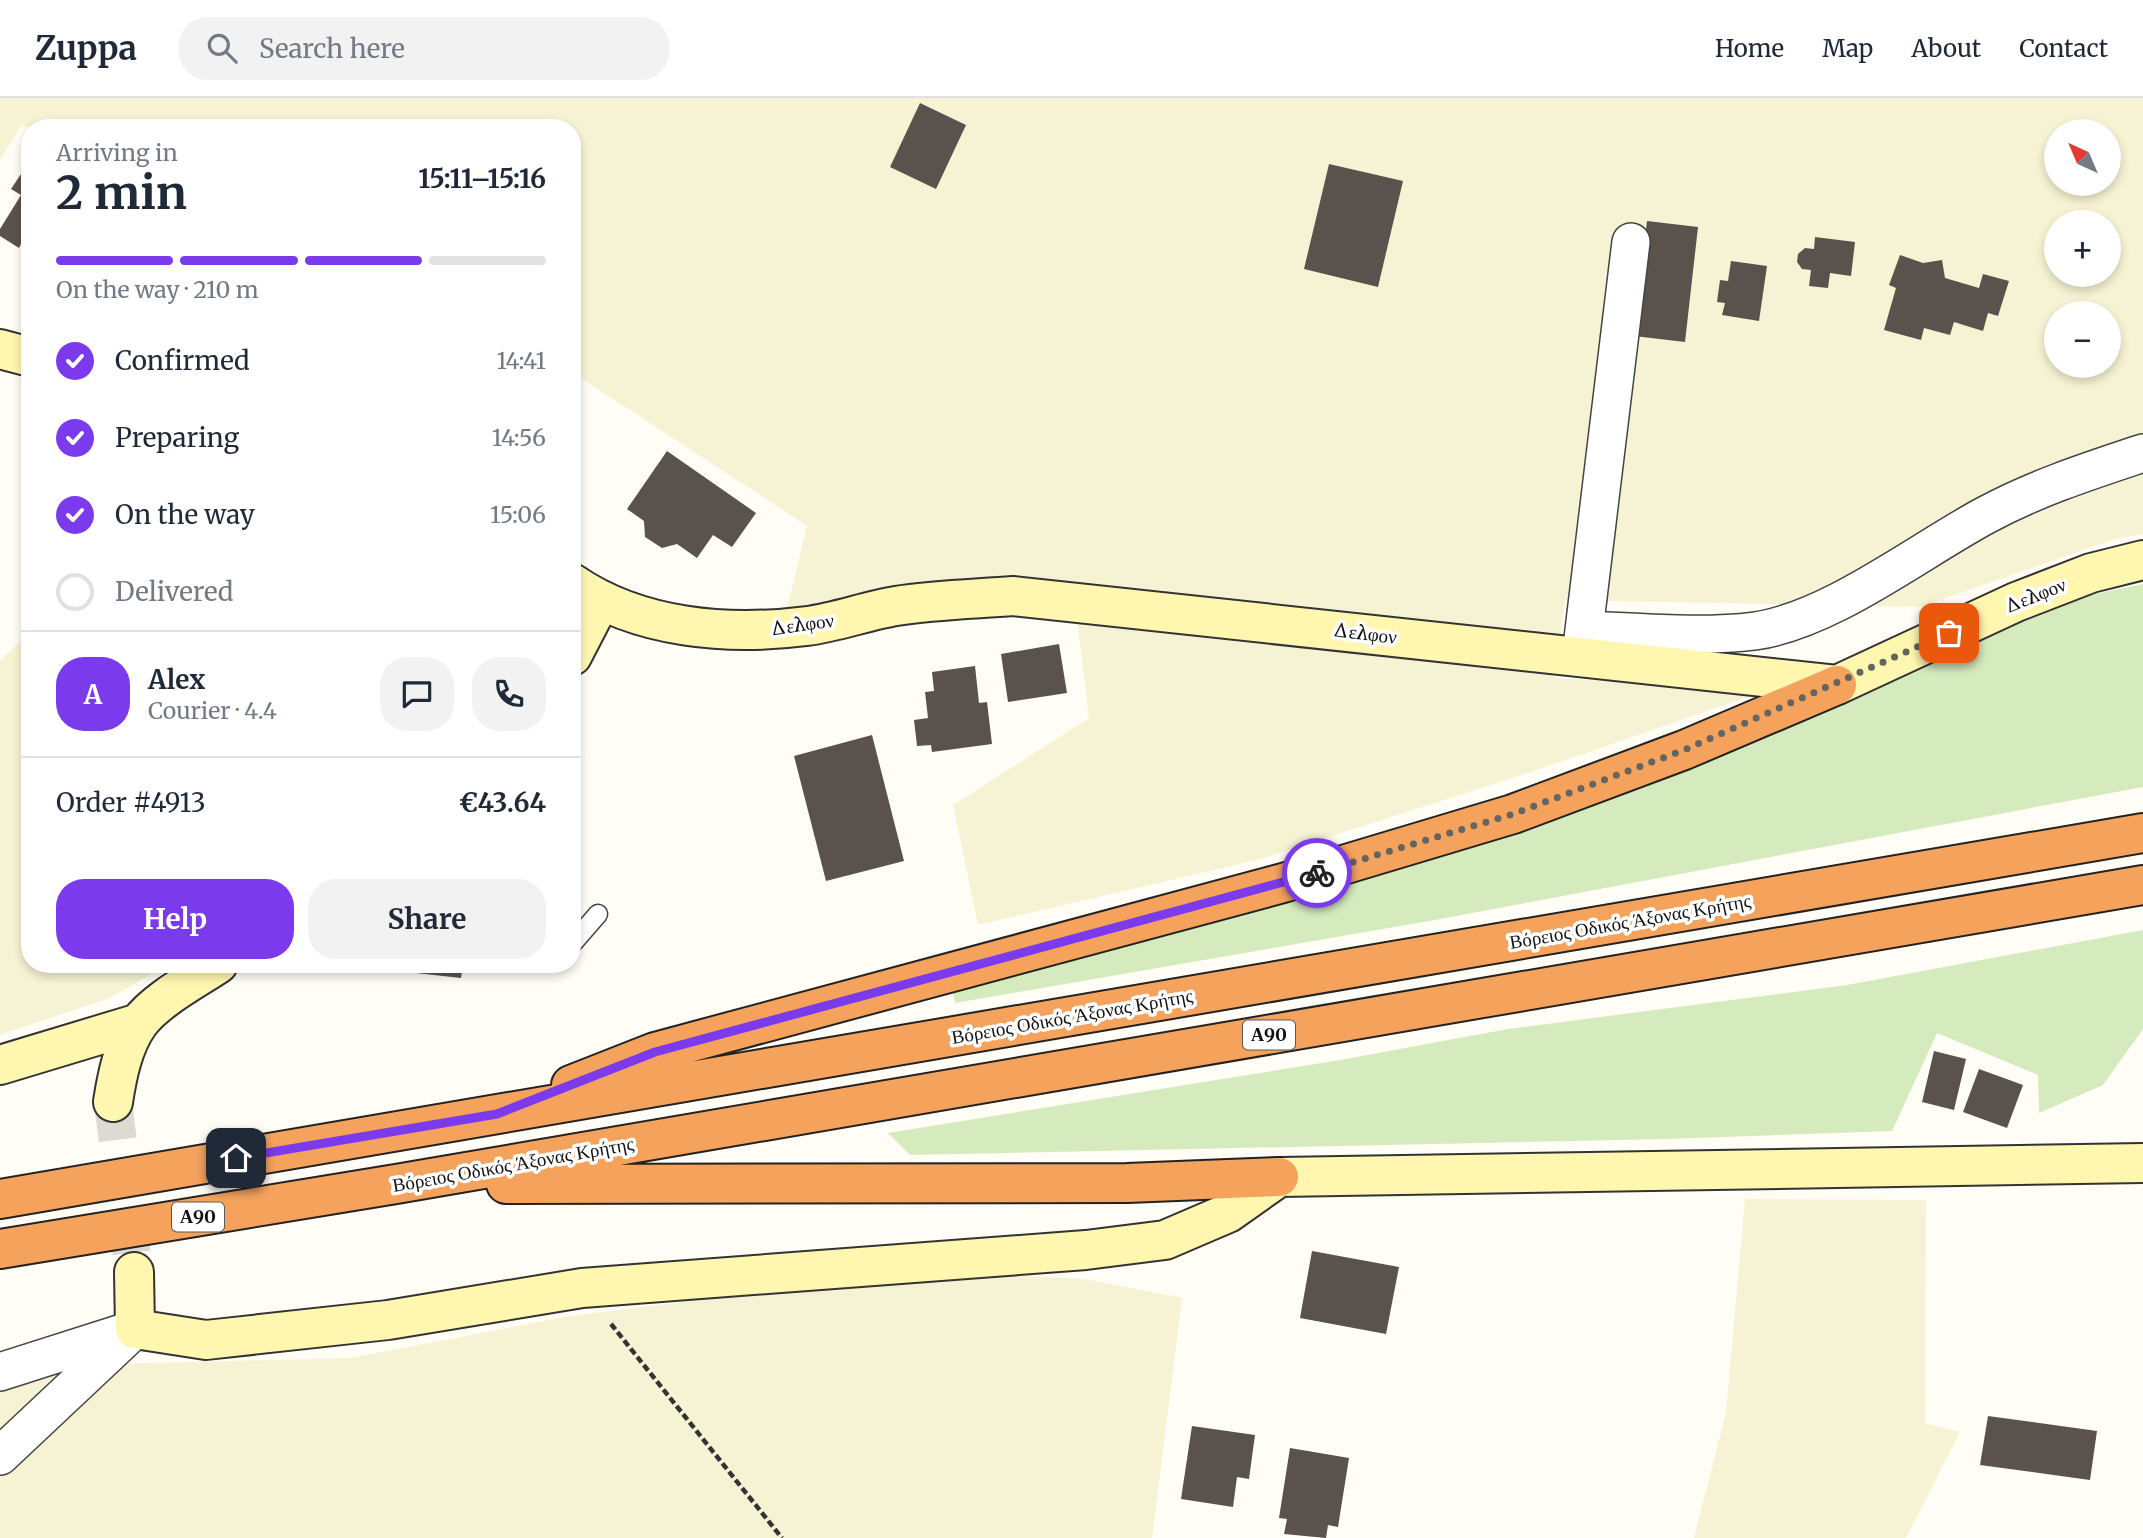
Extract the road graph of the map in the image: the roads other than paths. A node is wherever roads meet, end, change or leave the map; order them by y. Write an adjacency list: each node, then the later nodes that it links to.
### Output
1 (1631, 242): 8 (street)
2 (0, 349): 3 (main road)
3 (21, 355)
4 (2143, 453): 8 (street)
5 (2143, 560): 9 (main road, Δελφον)
6 (586, 593): 7 (main road); 8 (main road, Δελφον)
7 (581, 616)
8 (1583, 643): 9 (main road, Δελφον)
9 (1837, 685): 18 (highway)
10 (2143, 833): 18 (highway, Βόρειος Οδικός Άξονας Κρήτης)
11 (2143, 885): 21 (highway, Βόρειος Οδικός Άξονας Κρήτης / Α90)
12 (598, 914): 13 (lane)
13 (581, 934)
14 (204, 973): 15 (main road)
15 (139, 1023): 16 (main road); 17 (main road)
16 (0, 1065)
17 (113, 1101)
18 (497, 1114): 22 (highway, Βόρειος Οδικός Άξονας Κρήτης)
19 (2143, 1163): 20 (main road)
20 (1279, 1177): 21 (highway); 25 (main road)
21 (396, 1184): 23 (highway, Βόρειος Οδικός Άξονας Κρήτης / Α90)
22 (0, 1199)
23 (0, 1249)
24 (134, 1272): 25 (main road)
25 (135, 1329): 26 (street); 27 (street)
26 (0, 1372)
27 (0, 1456)

